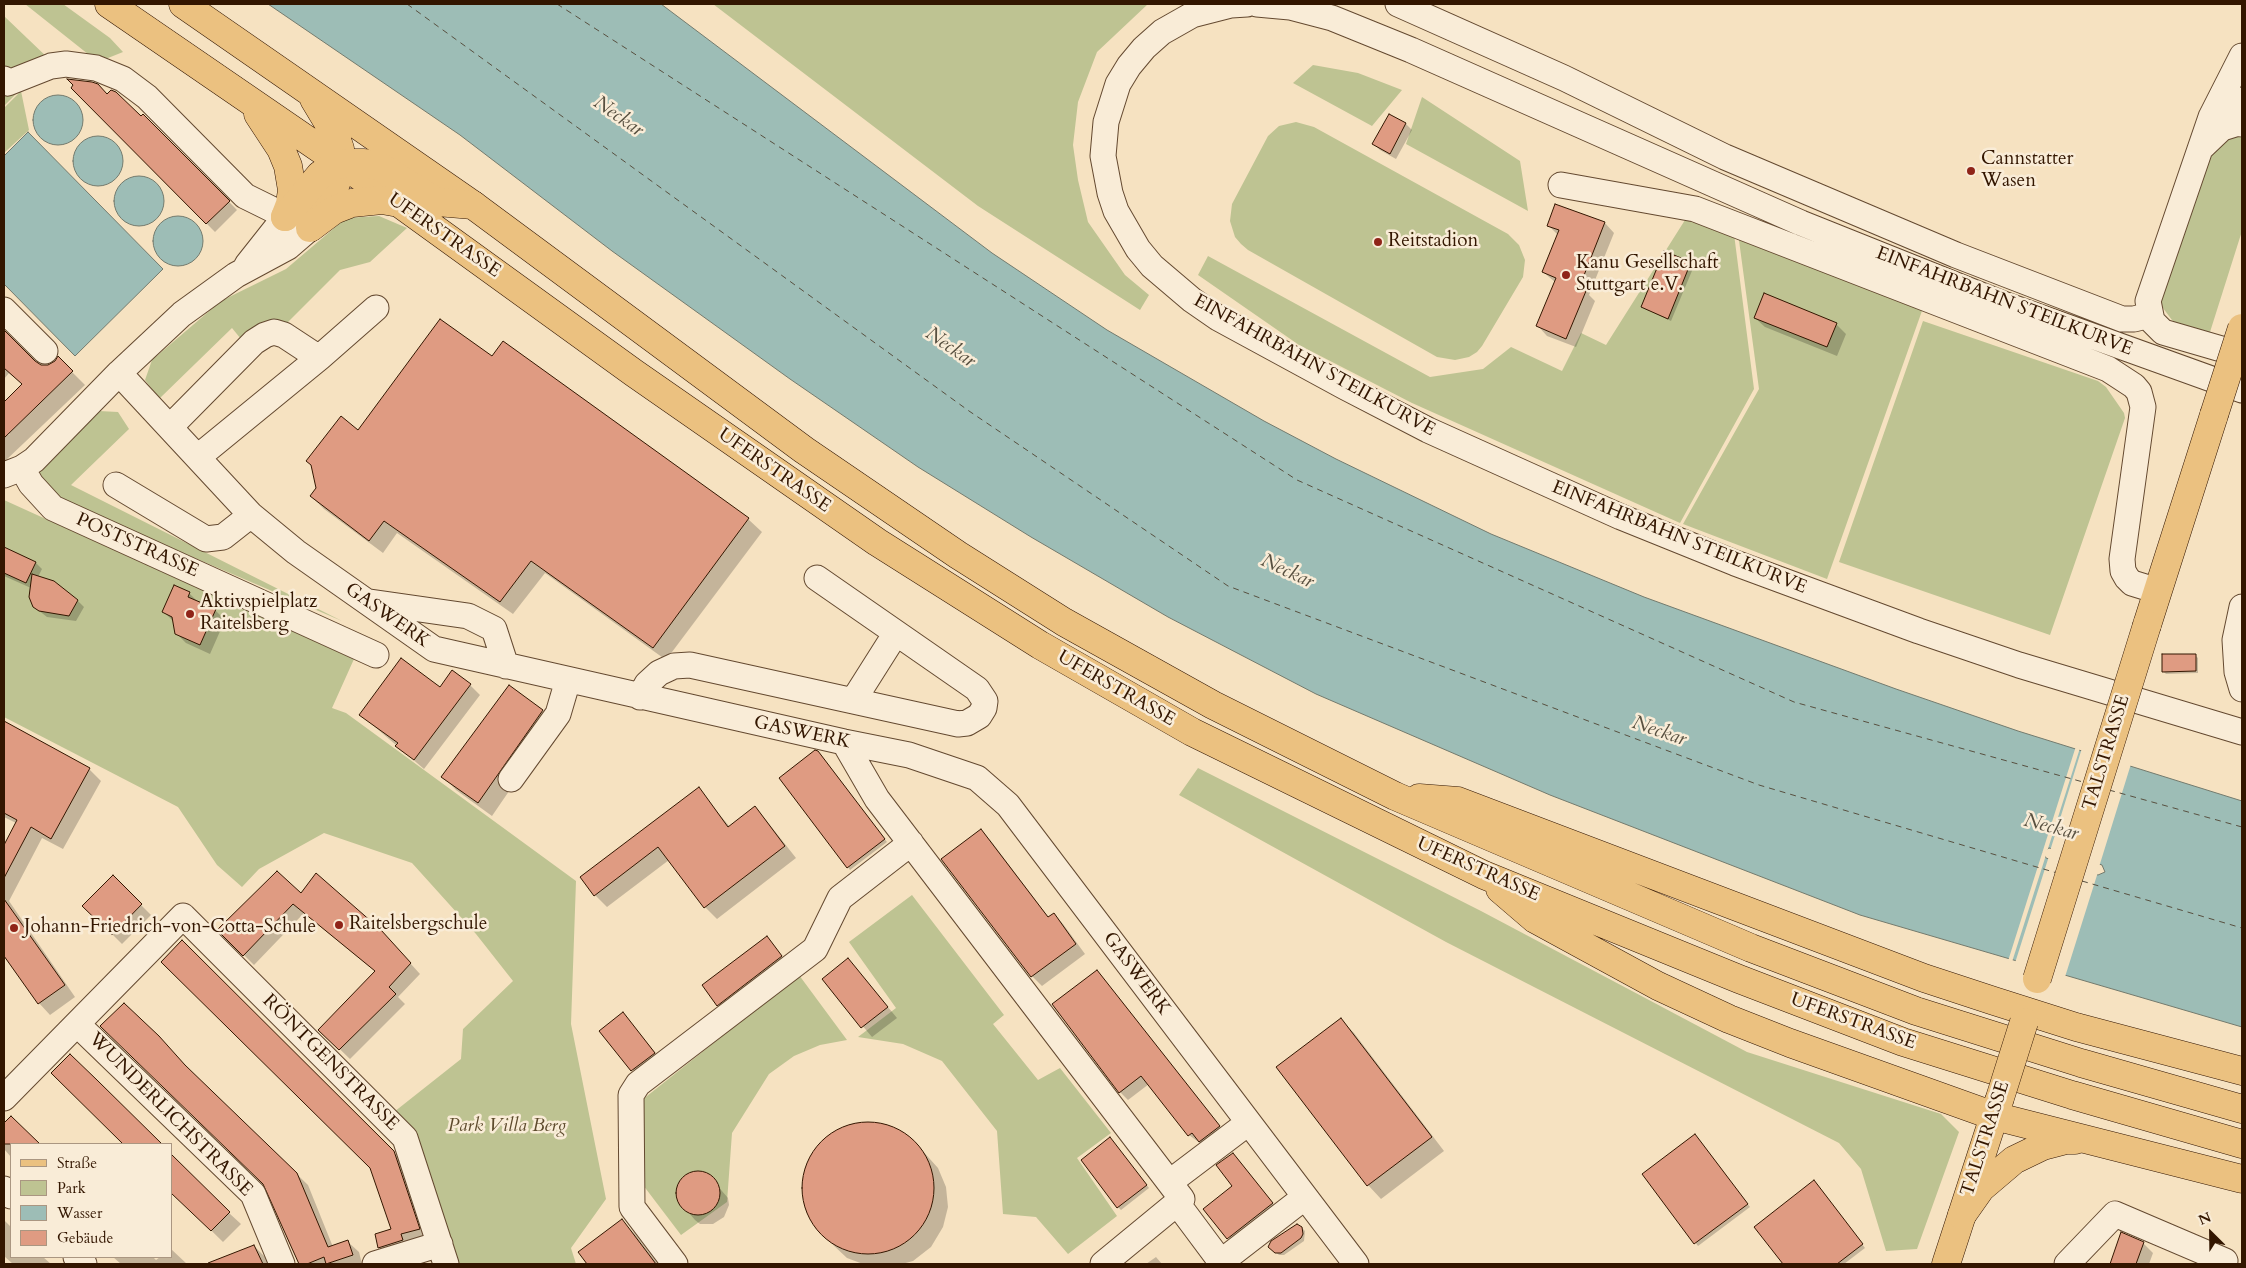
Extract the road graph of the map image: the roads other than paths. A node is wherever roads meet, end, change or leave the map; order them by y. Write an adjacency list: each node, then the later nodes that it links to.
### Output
1 (109, 4): 9 (main road, UFERSTRASSE)
2 (183, 4): 7 (main road, UFERSTRASSE)
3 (1247, 4): 44 (street, EINFAHRBAHN STEILKURVE)
4 (1256, 4): 27 (street, EINFAHRBAHN STEILKURVE)
5 (1398, 4): 21 (street)
6 (4, 79): 16 (street)
7 (303, 87): 12 (main road); 15 (main road, UFERSTRASSE)
8 (2238, 87): 11 (street)
9 (248, 100): 12 (main road, UFERSTRASSE); 16 (main road)
10 (2242, 124): 11 (street)
11 (2199, 150): 21 (street)
12 (341, 164): 14 (main road, UFERSTRASSE); 15 (main road); 16 (main road); 17 (main road)
13 (1561, 185): 34 (street)
14 (400, 204): 17 (main road); 49 (main road, UFERSTRASSE)
15 (473, 205): 47 (main road, UFERSTRASSE)
16 (285, 217): 17 (street); 18 (street, POSTSTRASSE)
17 (310, 228): 18 (street, POSTSTRASSE)
18 (236, 275): 26 (street, POSTSTRASSE)
19 (376, 308): 25 (street)
20 (4, 310): 23 (street)
21 (2150, 315): 24 (street)
22 (2242, 328): 34 (main road, TALSTRASSE, bridge)
23 (45, 351)
24 (2242, 355)
25 (319, 358): 28 (street); 29 (street)
26 (119, 372): 28 (street, GASWERK); 30 (street, POSTSTRASSE)
27 (2242, 390)
28 (170, 426): 29 (street, GASWERK)
29 (198, 457): 32 (street, GASWERK)
30 (13, 472): 38 (street, POSTSTRASSE)
31 (116, 485): 32 (street)
32 (250, 516): 35 (street, GASWERK)
33 (817, 578): 37 (street)
34 (2158, 591): 50 (main road, TALSTRASSE, bridge)
35 (365, 601): 39 (street, GASWERK); 39 (street)
36 (2242, 607): 41 (street)
37 (896, 633): 43 (street); 43 (street)
38 (376, 655)
39 (506, 666): 40 (street, GASWERK)
40 (568, 680): 42 (street, GASWERK); 46 (street)
41 (2242, 689)
42 (640, 697): 43 (street); 45 (street, GASWERK)
43 (853, 701)
44 (2242, 732)
45 (844, 742): 48 (street); 56 (street, GASWERK)
46 (511, 778)
47 (1395, 796): 50 (main road); 55 (main road, UFERSTRASSE)
48 (911, 843): 60 (street); 67 (street)
49 (1484, 875): 54 (main road); 58 (main road, UFERSTRASSE)
50 (2027, 1011): 52 (main road); 54 (main road, TALSTRASSE, bridge)
51 (77, 1024): 53 (street); 63 (street, RÖNTGENSTRASSE); 65 (street, WUNDERLICHSTRASSE)
52 (2242, 1071)
53 (4, 1098)
54 (1996, 1108): 57 (main road); 62 (main road, TALSTRASSE)
55 (2242, 1109)
56 (1248, 1122): 60 (street); 61 (street, GASWERK)
57 (2085, 1140): 59 (main road); 62 (main road)
58 (2242, 1144)
59 (2242, 1179)
60 (1173, 1192): 64 (street); 68 (street)
61 (1305, 1196): 64 (street); 69 (street, GASWERK)
62 (1962, 1215): 70 (main road, TALSTRASSE)
63 (443, 1254): 66 (street)
64 (1222, 1263)
65 (282, 1264)
66 (375, 1264)
67 (675, 1264)
68 (1103, 1264)
69 (1356, 1264)
70 (1946, 1264)
71 (2067, 1264): 72 (street)
72 (2224, 1264)

